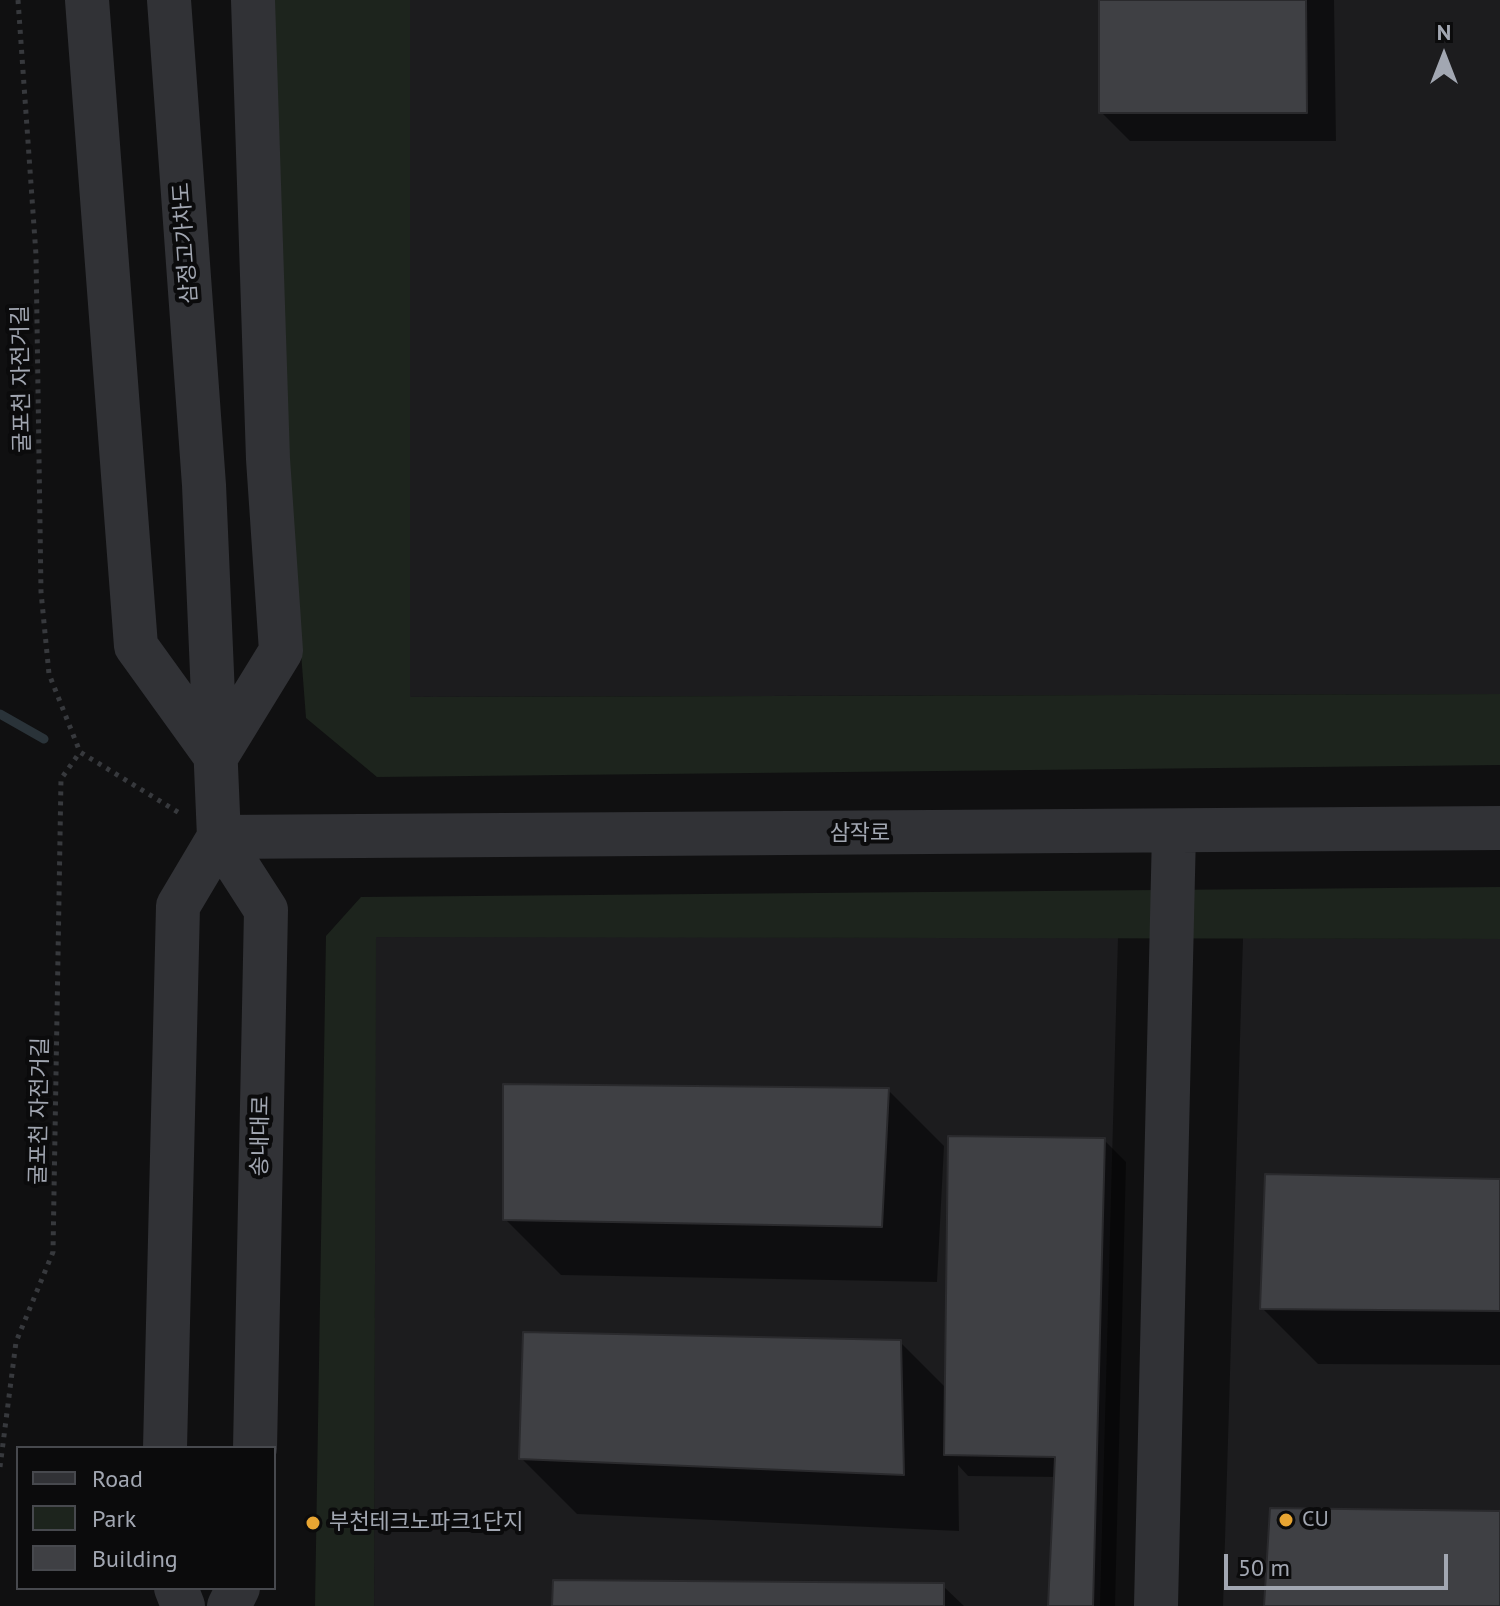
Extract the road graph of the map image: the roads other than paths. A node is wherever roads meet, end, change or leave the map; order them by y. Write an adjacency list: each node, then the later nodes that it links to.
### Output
1 (87, 0): 4 (street)
2 (169, 0): 4 (street, 삼정고가차도)
3 (253, 0): 4 (street)
4 (216, 757): 7 (street)
5 (1500, 828): 6 (street, 삼작로)
6 (1174, 832): 7 (street, 삼작로); 10 (street)
7 (219, 837): 8 (street); 9 (street, 송내대로)
8 (165, 1446)
9 (255, 1446)
10 (1156, 1606)

